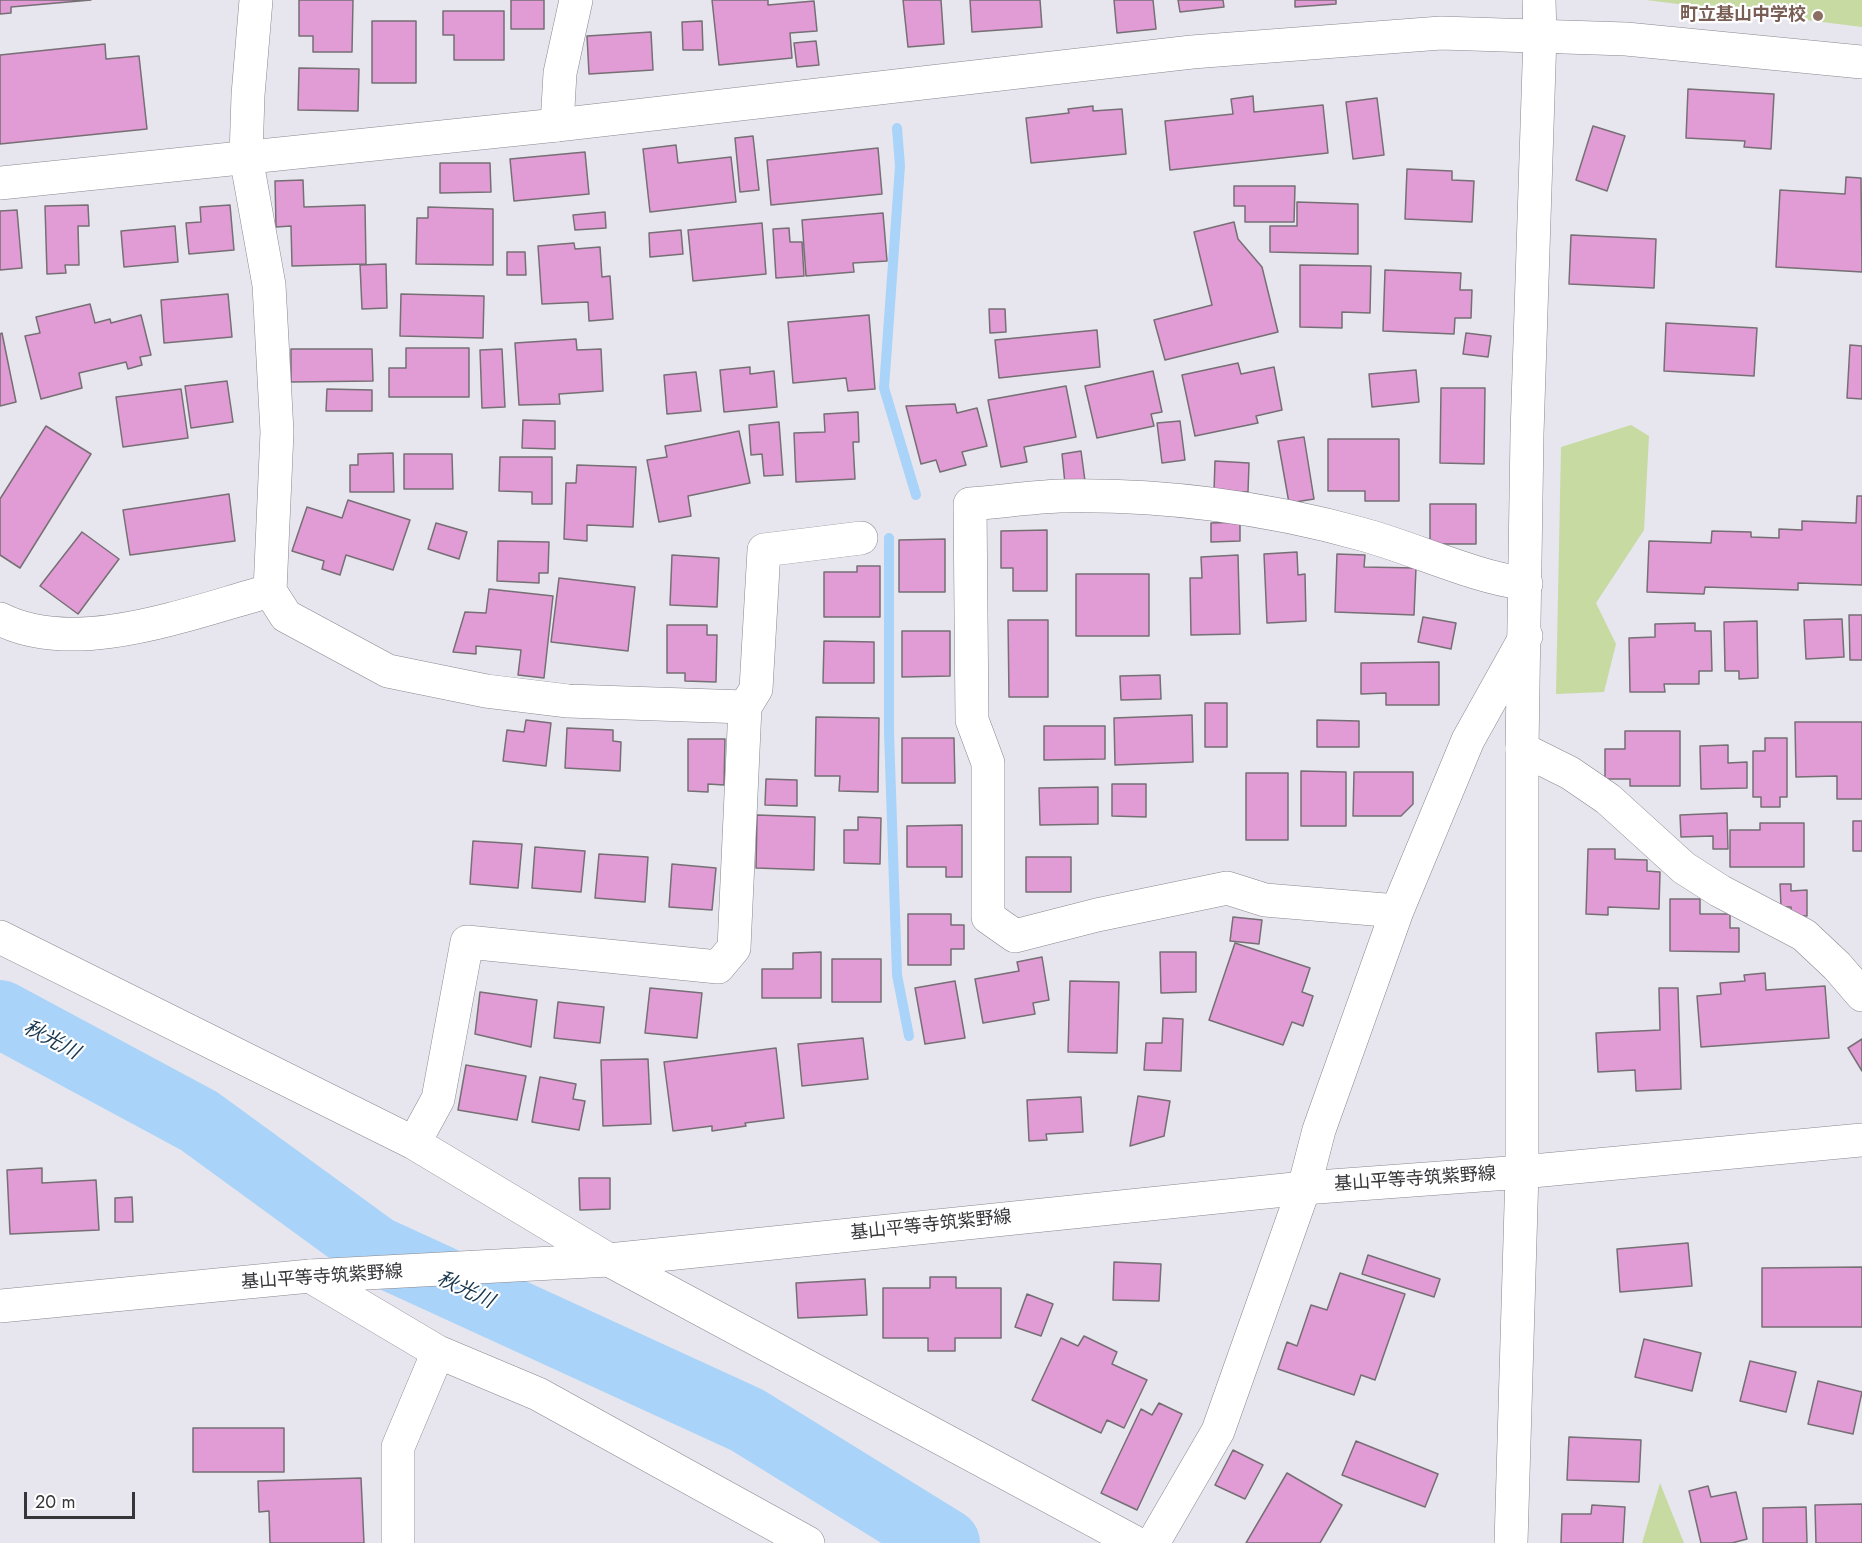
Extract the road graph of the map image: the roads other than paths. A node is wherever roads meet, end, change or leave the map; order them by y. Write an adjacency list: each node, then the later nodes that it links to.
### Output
1 (256, 0): 7 (street)
2 (576, 0): 6 (street)
3 (1539, 0): 4 (street)
4 (1540, 35): 5 (street); 6 (street); 10 (street)
5 (1862, 62)
6 (557, 124): 7 (street)
7 (246, 157): 8 (street); 11 (street)
8 (0, 183)
9 (861, 538): 14 (street)
10 (1526, 584): 13 (street); 16 (street)
11 (270, 591): 12 (street); 14 (street)
12 (0, 619)
13 (1526, 636): 15 (street); 16 (street)
14 (745, 707): 20 (street)
15 (1522, 749): 18 (street); 21 (street)
16 (1397, 911): 22 (street)
17 (0, 937): 20 (street)
18 (1862, 995)
19 (1862, 1140): 21 (street, 基山平等寺筑紫野線)
20 (414, 1143): 23 (street)
21 (1522, 1172): 22 (street, 基山平等寺筑紫野線); 31 (street)
22 (1304, 1188): 23 (street, 基山平等寺筑紫野線); 30 (street)
23 (609, 1260): 24 (street, 基山平等寺筑紫野線); 29 (street)
24 (310, 1276): 25 (street, 基山平等寺筑紫野線); 26 (street)
25 (0, 1306)
26 (438, 1352): 27 (street); 28 (street)
27 (398, 1543)
28 (808, 1543)
29 (1136, 1543)
30 (1153, 1543)
31 (1511, 1543)

